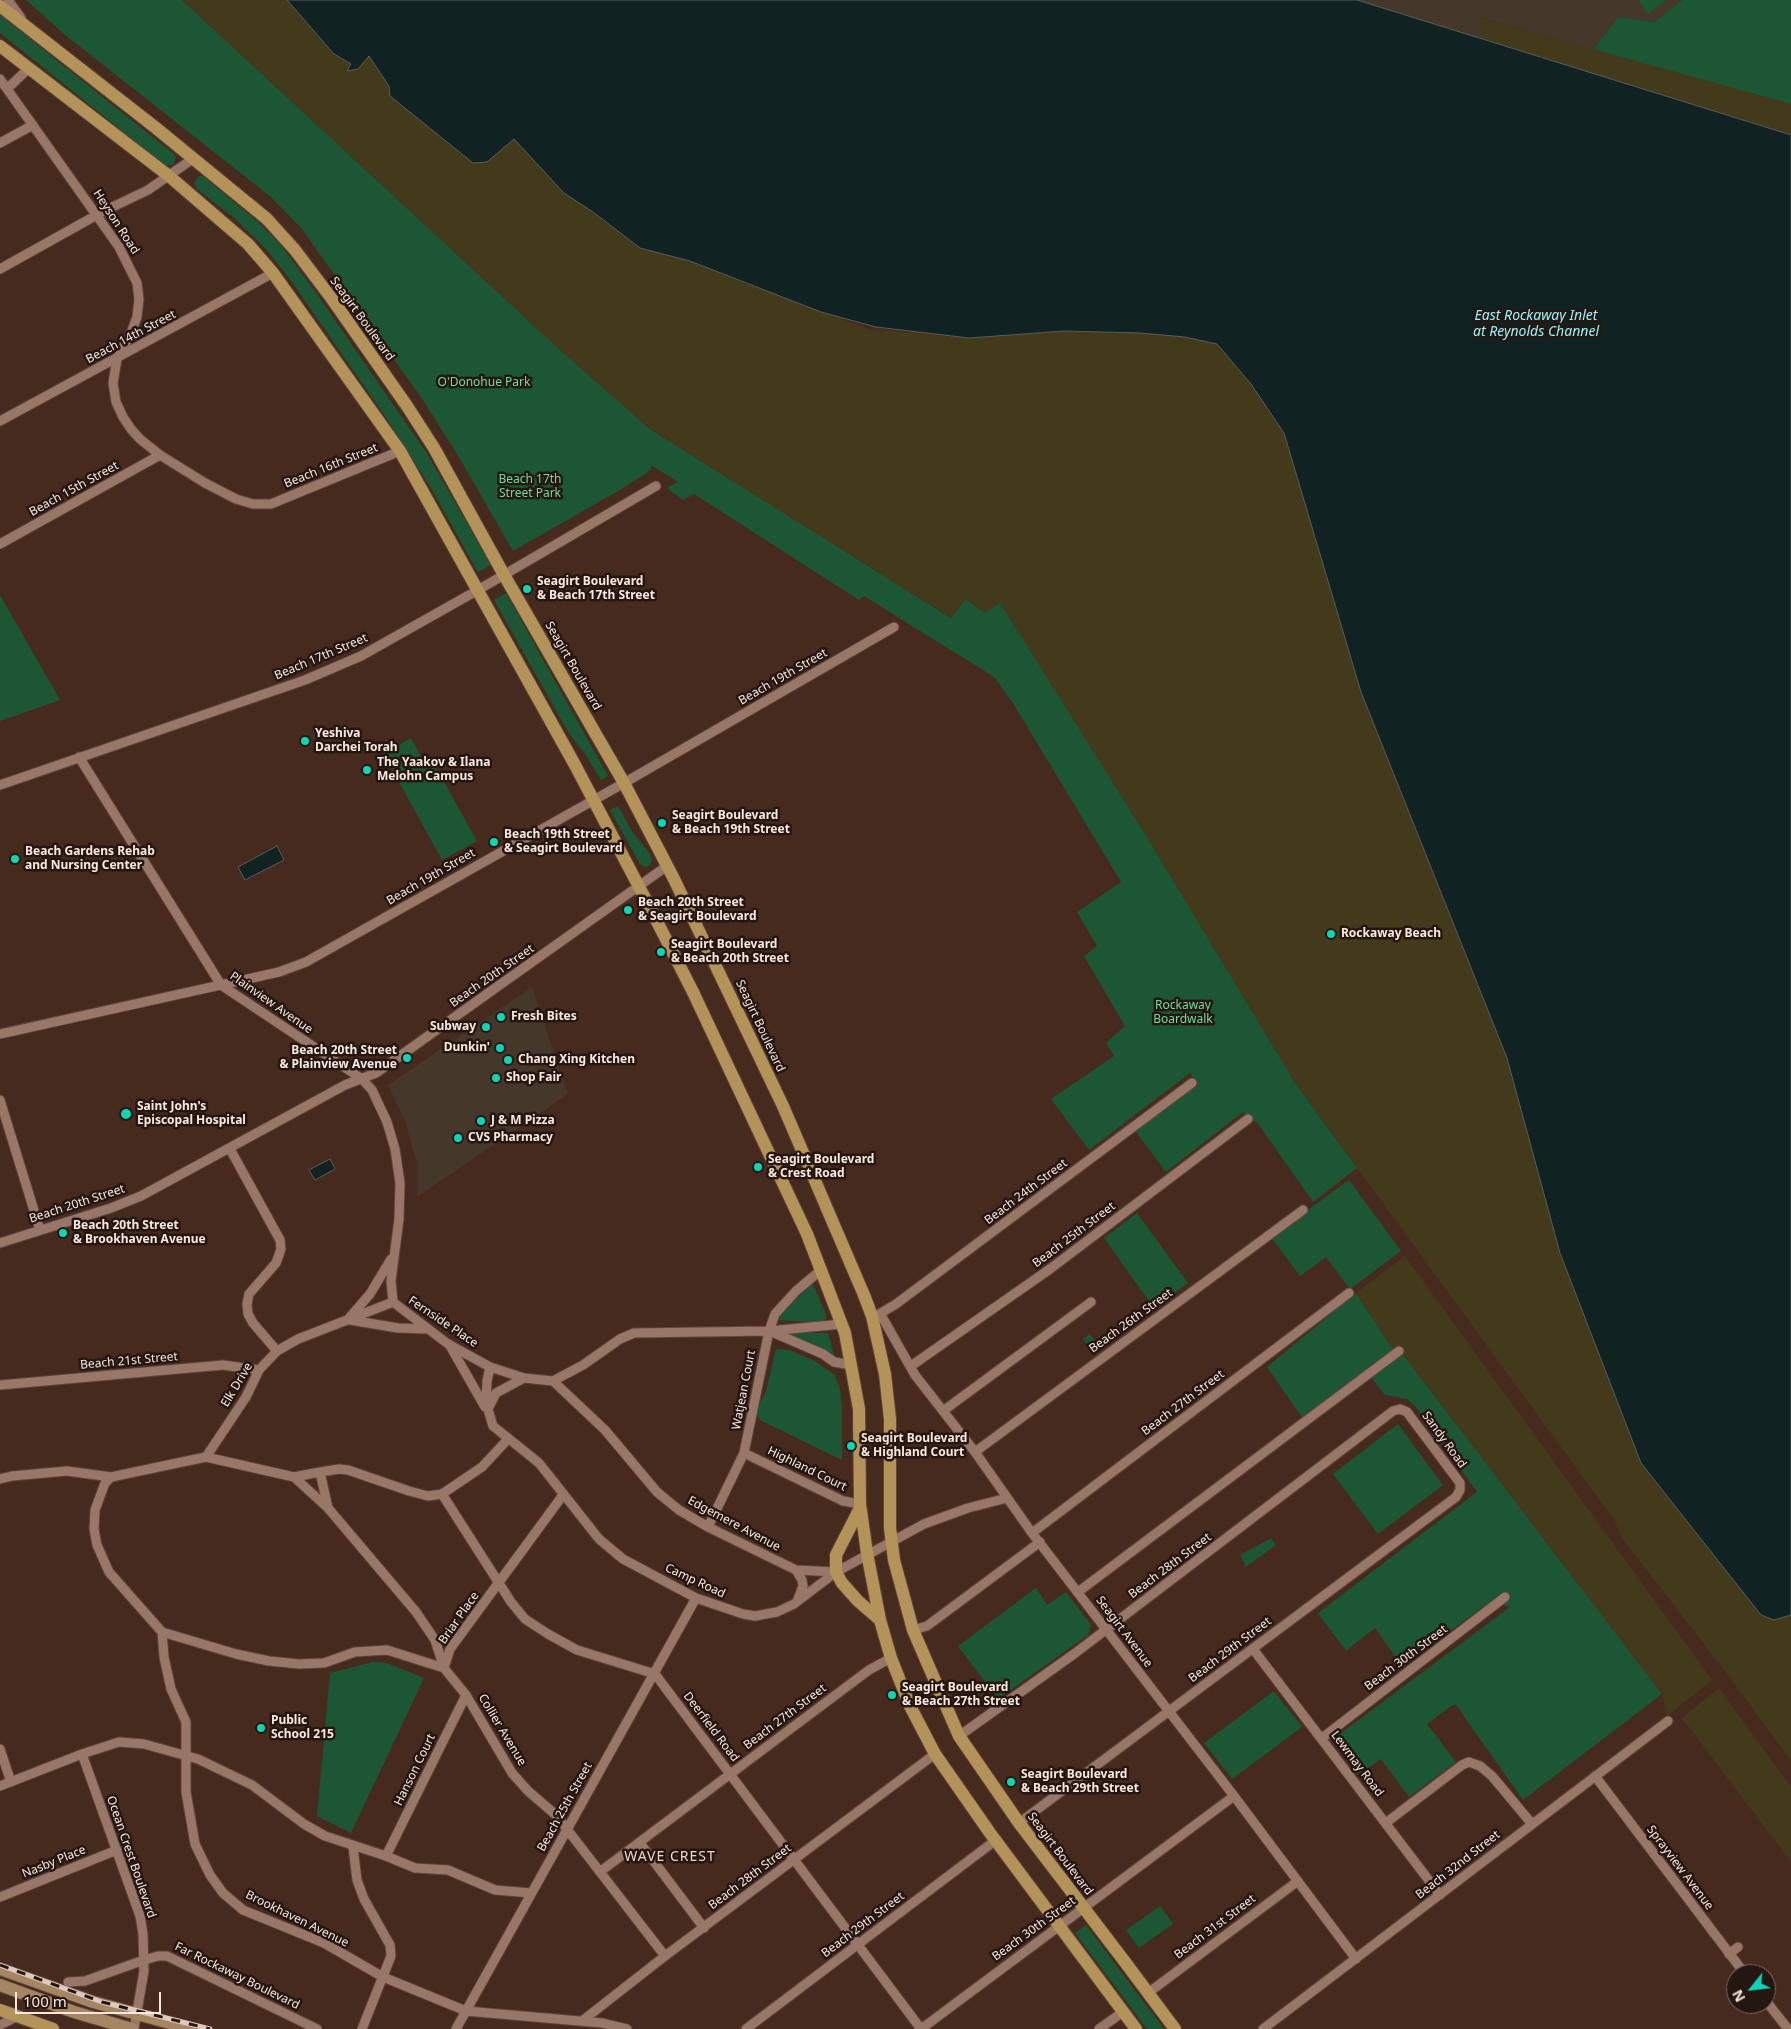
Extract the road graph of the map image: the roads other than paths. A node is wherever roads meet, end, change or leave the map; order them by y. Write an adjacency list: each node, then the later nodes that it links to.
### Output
1 (8, 0): 3 (street)
2 (0, 6): 3 (main road, Seagirt Boulevard)
3 (29, 30): 10 (main road, Seagirt Boulevard)
4 (0, 46): 5 (main road)
5 (29, 68): 7 (street); 11 (main road)
6 (0, 78): 7 (street, Heyson Road)
7 (7, 89): 8 (street, Heyson Road)
8 (33, 125): 9 (street); 12 (street, Heyson Road)
9 (0, 143)
10 (194, 158): 11 (street); 22 (main road, Seagirt Boulevard)
11 (169, 176): 12 (street); 14 (main road)
12 (97, 215): 13 (street); 15 (street, Heyson Road)
13 (0, 269)
14 (274, 273): 15 (street, Beach 14th Street); 17 (main road)
15 (117, 359): 16 (street, Beach 14th Street); 18 (street, Heyson Road)
16 (0, 421)
17 (400, 451): 20 (street, Beach 16th Street); 23 (main road)
18 (160, 455): 20 (street, Heyson Road); 21 (street, Beach 15th Street)
19 (656, 486): 22 (street, Beach 17th Street)
20 (271, 504)
21 (0, 544)
22 (504, 575): 23 (street, Beach 17th Street); 26 (main road, Seagirt Boulevard)
23 (478, 590): 25 (street, Beach 17th Street); 28 (main road)
24 (894, 627): 26 (street, Beach 19th Street)
25 (79, 757): 27 (street, Beach 17th Street); 31 (street, Plainview Avenue)
26 (624, 783): 28 (street, Beach 19th Street); 29 (main road, Seagirt Boulevard)
27 (0, 785)
28 (593, 799): 30 (main road); 31 (street, Beach 19th Street)
29 (667, 866): 30 (street, Beach 20th Street); 46 (main road, Seagirt Boulevard)
30 (639, 887): 33 (street, Beach 20th Street); 42 (main road)
31 (220, 985): 32 (street, Beach 19th Street); 33 (street, Plainview Avenue)
32 (0, 1034)
33 (362, 1079): 37 (street, Beach 20th Street); 41 (street, Plainview Avenue)
34 (1192, 1083): 46 (street, Beach 24th Street)
35 (0, 1100): 39 (street)
36 (1248, 1119): 55 (street, Beach 25th Street)
37 (230, 1149): 39 (street, Beach 20th Street); 52 (street)
38 (1303, 1210): 65 (street, Beach 26th Street)
39 (40, 1230): 40 (street, Beach 20th Street)
40 (0, 1243)
41 (393, 1254): 44 (street, Plainview Avenue); 47 (street)
42 (821, 1270): 48 (main road); 50 (street, Watjean Court)
43 (1349, 1293): 79 (street, Beach 27th Street)
44 (393, 1302): 47 (street, Fernside Place); 49 (street, Fernside Place)
45 (1091, 1302): 62 (street)
46 (876, 1316): 55 (street, Seagirt Avenue); 80 (main road, Seagirt Boulevard)
47 (347, 1320): 49 (street); 52 (street, Fernside Place)
48 (842, 1324): 50 (street); 54 (main road)
49 (427, 1329): 51 (street, Fernside Place)
50 (769, 1331): 54 (street); 59 (street); 66 (street, Watjean Court)
51 (448, 1344): 56 (street, Fernside Place); 61 (street)
52 (277, 1351): 57 (street, Elk Drive)
53 (1398, 1351): 86 (street)
54 (851, 1365): 76 (main road)
55 (911, 1366): 62 (street, Seagirt Avenue)
56 (490, 1367): 58 (street, Fernside Place); 61 (street, Camp Road)
57 (259, 1370): 60 (street, Beach 21st Street); 67 (street, Elk Drive)
58 (524, 1378): 59 (street, Fernside Place); 61 (street)
59 (553, 1381): 78 (street, Edgemere Avenue)
60 (0, 1385)
61 (487, 1411): 64 (street, Camp Road)
62 (943, 1411): 65 (street, Seagirt Avenue)
63 (1393, 1411): 74 (street, Sandy Road); 92 (street, Beach 28th Street)
64 (508, 1439): 72 (street); 73 (street, Camp Road)
65 (975, 1452): 75 (street, Seagirt Avenue)
66 (744, 1453): 76 (street, Highland Court); 78 (street, Watjean Court)
67 (206, 1457): 69 (street); 70 (street, Collier Avenue)
68 (320, 1472): 70 (street, Collier Avenue); 72 (street); 77 (street, Collier Avenue)
69 (111, 1476): 71 (street); 93 (street)
70 (294, 1477): 77 (street, Collier Avenue)
71 (0, 1479)
72 (442, 1494): 85 (street)
73 (563, 1495): 85 (street, Briar Place); 88 (street, Camp Road)
74 (1456, 1497): 94 (street, Beach 29th Street)
75 (1007, 1498): 79 (street, Seagirt Avenue); 80 (street, Camp Road)
76 (860, 1506): 82 (main road); 84 (main road)
77 (328, 1508): 96 (street, Collier Avenue)
78 (708, 1527): 83 (street, Edgemere Avenue)
79 (1032, 1533): 81 (street, Seagirt Avenue)
80 (891, 1540): 82 (street, Camp Road); 91 (main road, Seagirt Boulevard)
81 (1040, 1542): 86 (street, Seagirt Avenue); 91 (street)
82 (867, 1553): 84 (street, Camp Road); 90 (main road)
83 (796, 1570): 84 (street, Edgemere Avenue); 89 (street)
84 (836, 1572): 89 (street, Camp Road); 90 (main road)
85 (499, 1582): 96 (street, Briar Place); 97 (street)
86 (1078, 1592): 92 (street, Seagirt Avenue)
87 (1505, 1597): 102 (street, Beach 30th Street)
88 (696, 1598): 89 (street, Camp Road); 97 (street, Beach 25th Street)
89 (794, 1604)
90 (880, 1620): 95 (main road)
91 (913, 1630): 101 (main road, Seagirt Boulevard)
92 (1106, 1630): 99 (street, Seagirt Avenue); 101 (street, Beach 28th Street)
93 (162, 1632): 96 (street); 106 (street, Brookhaven Avenue)
94 (1253, 1649): 99 (street, Beach 29th Street); 102 (street, Lewmay Road)
95 (891, 1658): 105 (main road); 107 (street, Beach 27th Street)
96 (444, 1668): 98 (street, Collier Avenue)
97 (655, 1674): 107 (street, Deerfield Road); 115 (street, Beach 25th Street)
98 (466, 1695): 115 (street, Collier Avenue); 120 (street, Hanson Court)
99 (1169, 1711): 111 (street, Seagirt Avenue); 113 (street, Beach 29th Street)
100 (1668, 1721): 108 (street, Beach 32nd Street)
101 (958, 1736): 113 (main road, Seagirt Boulevard)
102 (1322, 1738): 112 (street, Lewmay Road)
103 (0, 1749): 109 (street)
104 (82, 1754): 106 (street); 109 (street); 119 (street, Ocean Crest Boulevard)
105 (935, 1754): 116 (main road); 121 (street, Beach 28th Street)
106 (185, 1755): 118 (street); 138 (street, Brookhaven Avenue)
107 (731, 1774): 117 (street, Beach 27th Street); 121 (street, Deerfield Road)
108 (1595, 1776): 114 (street, Beach 32nd Street); 132 (street, Sprayview Avenue)
109 (11, 1782): 110 (street)
110 (0, 1786)
111 (1234, 1796): 123 (street, Seagirt Avenue); 127 (street, Beach 30th Street)
112 (1387, 1822): 114 (street); 125 (street, Lewmay Road)
113 (1019, 1823): 127 (main road, Seagirt Boulevard)
114 (1532, 1824): 125 (street, Beach 32nd Street)
115 (566, 1830): 122 (street, Collier Avenue); 124 (street, Beach 25th Street)
116 (996, 1840): 128 (main road); 130 (street, Beach 29th Street)
117 (640, 1843): 122 (street, Beach 27th Street); 129 (street)
118 (353, 1846): 120 (street); 138 (street)
119 (117, 1850): 126 (street, Nasby Place); 135 (street, Ocean Crest Boulevard)
120 (386, 1856): 124 (street)
121 (794, 1859): 129 (street, Beach 28th Street); 130 (street, Deerfield Road)
122 (601, 1871): 133 (street, Collier Avenue)
123 (1298, 1881): 134 (street, Seagirt Avenue); 141 (street, Beach 31st Street)
124 (531, 1893): 143 (street, Beach 25th Street)
125 (1440, 1895): 134 (street, Beach 32nd Street)
126 (0, 1897)
127 (1084, 1908): 128 (street, Beach 30th Street); 141 (main road, Seagirt Boulevard)
128 (1058, 1926): 144 (main road); 158 (street, Beach 30th Street)
129 (704, 1928): 133 (street, Beach 28th Street)
130 (859, 1944): 157 (street, Beach 29th Street); 158 (street, Deerfield Road)
131 (1738, 1947): 132 (street)
132 (1729, 1954): 136 (street, Sprayview Avenue)
133 (665, 1956): 148 (street, Beach 28th Street)
134 (1356, 1959): 162 (street, Beach 32nd Street)
135 (144, 1960): 139 (street, Far Rockaway Boulevard); 146 (street, Ocean Crest Boulevard); 153 (street, Far Rockaway Boulevard)
136 (1737, 1964)
137 (0, 1969): 146 (street)
138 (383, 1977): 143 (street, Brookhaven Avenue); 154 (street)
139 (68, 1982)
140 (0, 1984): 151 (street)
141 (1148, 1993): 161 (main road, Seagirt Boulevard)
142 (0, 2010): 147 (main road)
143 (466, 2011): 148 (street, Brookhaven Avenue); 155 (street, Beach 25th Street)
144 (1123, 2012): 159 (street); 160 (main road)
145 (1776, 2014): 163 (street)
146 (137, 2015): 151 (street, Ocean Crest Boulevard); 152 (street)
147 (18, 2016): 149 (street); 150 (main road)
148 (582, 2021): 156 (street, Brookhaven Avenue)
149 (0, 2025)
150 (53, 2029)
151 (133, 2029)
152 (192, 2029)
153 (317, 2029)
154 (362, 2029)
155 (456, 2029)
156 (627, 2029)
157 (746, 2029)
158 (921, 2029)
159 (1099, 2029)
160 (1136, 2029)
161 (1174, 2029)
162 (1263, 2029)
163 (1788, 2029)

